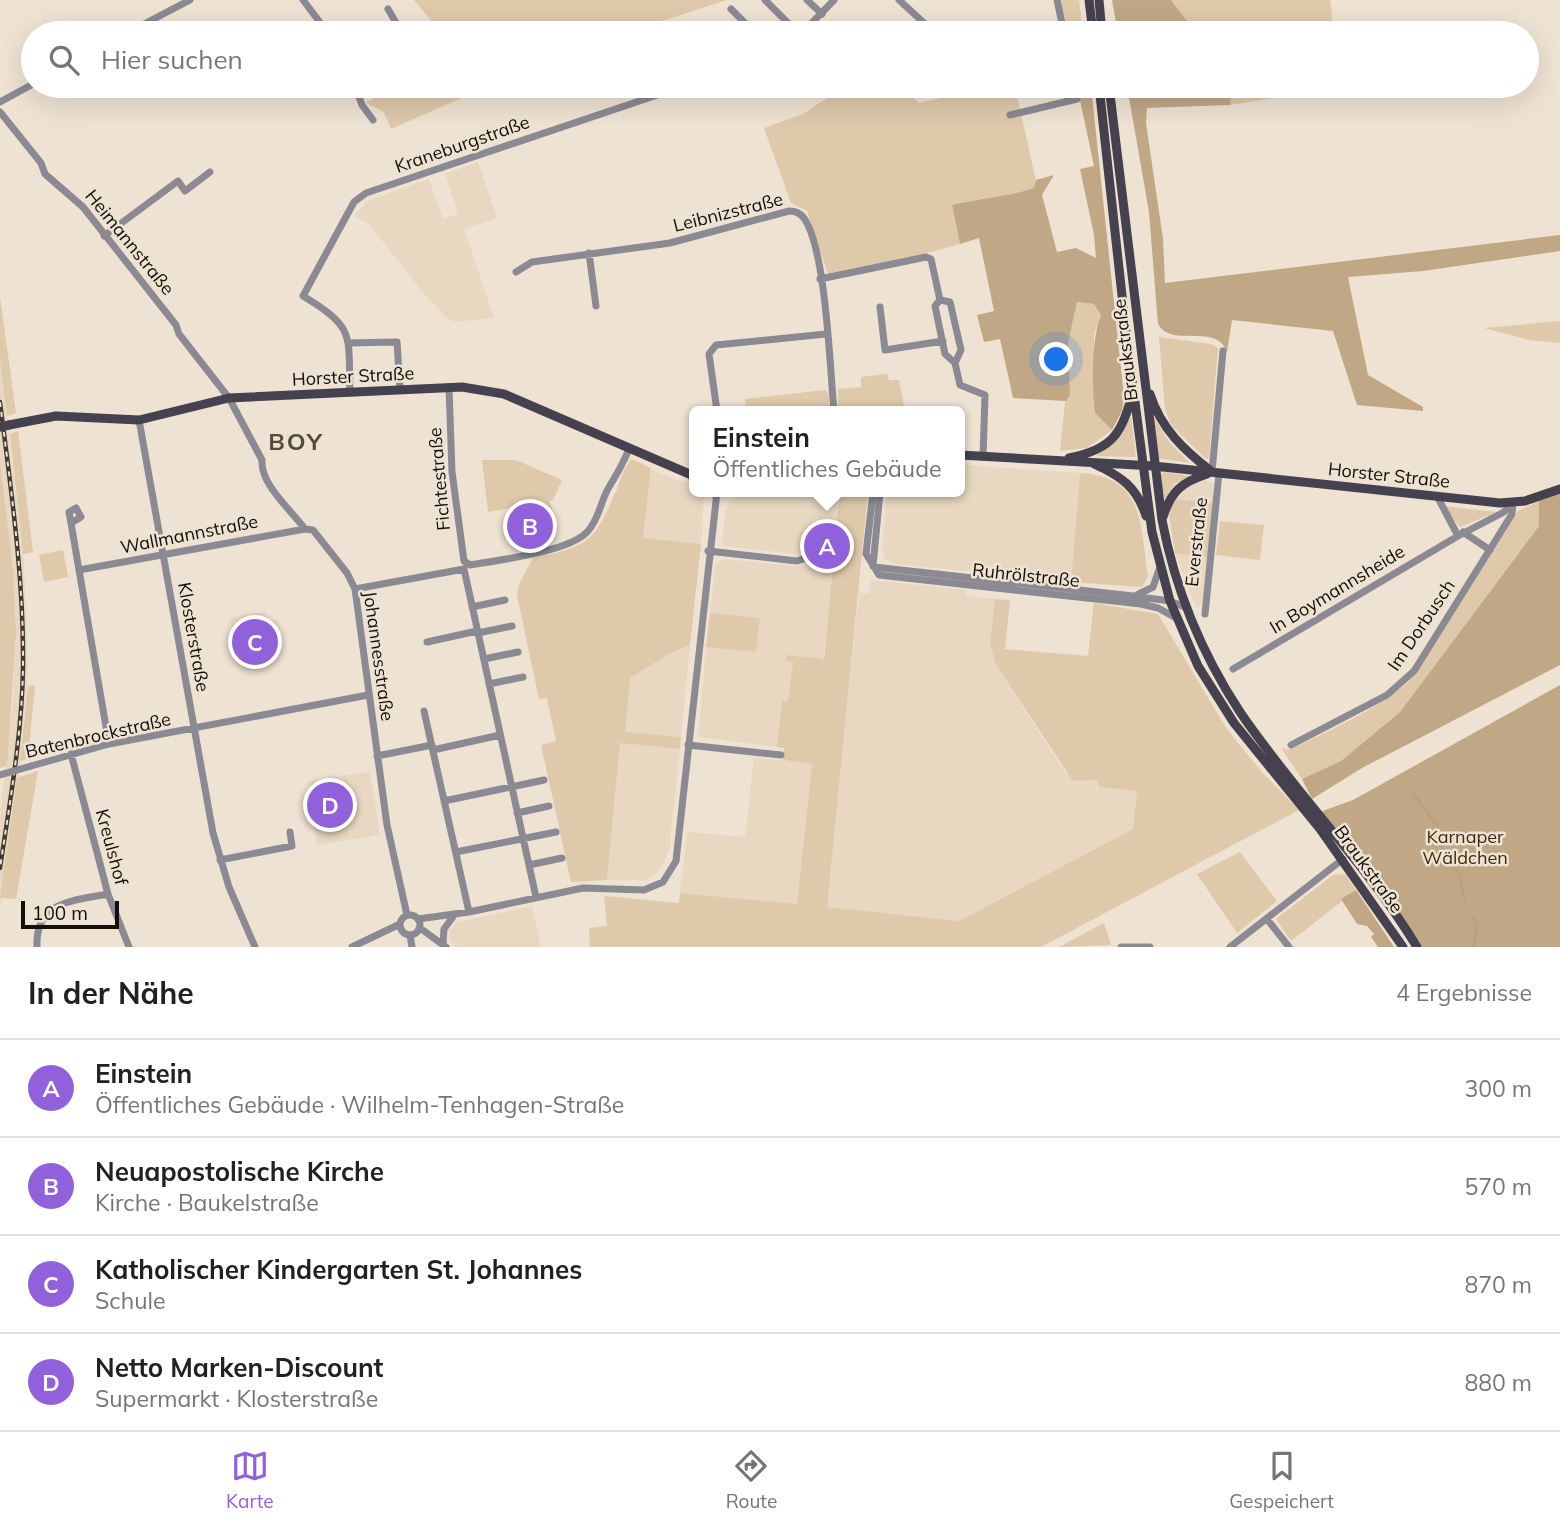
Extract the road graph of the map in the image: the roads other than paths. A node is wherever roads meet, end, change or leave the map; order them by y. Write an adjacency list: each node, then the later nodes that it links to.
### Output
1 (190, 0): 13 (street)
2 (303, 0): 14 (street)
3 (765, 0): 17 (street)
4 (807, 0): 12 (street)
5 (834, 0): 12 (street)
6 (899, 0): 19 (street)
7 (1057, 0): 20 (street)
8 (1089, 0): 21 (main road)
9 (1099, 0): 22 (main road)
10 (388, 9): 15 (street)
11 (731, 9): 16 (street)
12 (822, 14): 18 (street)
13 (150, 21)
14 (319, 21)
15 (395, 21)
16 (743, 21)
17 (787, 21)
18 (814, 21)
19 (922, 21)
20 (1061, 21)
21 (1092, 21)
22 (1101, 21)
23 (21, 91): 29 (street)
24 (359, 98): 32 (street)
25 (648, 98): 43 (street, Kraneburgstraße)
26 (1077, 98): 31 (street)
27 (1101, 98): 47 (main road, Braukstraße)
28 (1110, 98): 46 (main road, Braukstraße)
29 (0, 102)
30 (0, 112): 34 (street, Heimannstraße)
31 (1010, 115)
32 (373, 120)
33 (210, 172): 34 (street)
34 (104, 236): 51 (street, Heimannstraße)
35 (589, 253): 36 (street, Leibnizstraße); 37 (street, Leibnizstraße); 39 (street)
36 (516, 272)
37 (820, 279): 38 (street); 41 (street, Leibnizstraße)
38 (940, 300): 42 (street); 45 (street)
39 (596, 306)
40 (880, 307): 42 (street)
41 (826, 334): 52 (street); 53 (street, Leibnizstraße)
42 (943, 341): 45 (street)
43 (348, 343): 49 (street); 50 (street)
44 (1223, 351): 62 (street)
45 (955, 363): 58 (street)
46 (1143, 373): 61 (main road, Braukstraße); 62 (main road)
47 (1134, 386): 59 (main road); 61 (main road, Braukstraße)
48 (449, 387): 49 (main road, Horster Straße); 56 (main road, Horster Straße); 56 (street, Fichtestraße)
49 (400, 389): 50 (main road, Horster Straße)
50 (350, 392): 51 (main road, Horster Straße)
51 (229, 398): 54 (main road, Horster Straße); 72 (street, Johannesstraße)
52 (716, 406)
53 (833, 406)
54 (139, 420): 55 (main road, Horster Straße); 77 (street, Klosterstraße)
55 (4, 426)
56 (629, 449): 63 (main road, Horster Straße)
57 (965, 455): 58 (main road, Horster Straße)
58 (983, 457): 59 (main road, Horster Straße)
59 (1057, 461): 60 (main road, Horster Straße)
60 (1090, 462): 61 (main road, Horster Straße); 73 (main road)
61 (1149, 465): 62 (main road, Horster Straße); 70 (main road, Braukstraße); 73 (main road, Braukstraße)
62 (1215, 472): 65 (main road, Horster Straße); 70 (main road); 88 (street, Everstraße)
63 (689, 474)
64 (1560, 489): 69 (main road, Horster Straße)
65 (1437, 496): 69 (main road, Horster Straße); 74 (street)
66 (716, 497): 76 (street)
67 (872, 497): 79 (street)
68 (880, 497): 79 (street)
69 (1514, 503): 74 (street, In Boymannsheide); 75 (street, Im Dorbusch)
70 (1162, 520): 87 (main road, Braukstraße)
71 (71, 523): 81 (street)
72 (305, 528): 77 (street, Wallmannstraße); 82 (street, Johannesstraße)
73 (1152, 532): 80 (main road, Braukstraße)
74 (1460, 534): 75 (street); 95 (street, In Boymannsheide)
75 (1490, 550): 104 (street, Im Dorbusch)
76 (708, 551): 78 (street); 103 (street)
77 (164, 556): 81 (street, Wallmannstraße); 100 (street, Klosterstraße)
78 (803, 559)
79 (873, 567): 83 (street, Ruhrölstraße); 89 (street, Ruhrölstraße)
80 (1160, 567): 83 (street); 85 (main road, Braukstraße)
81 (79, 570): 102 (street)
82 (355, 589): 86 (street); 98 (street, Johannesstraße)
83 (1133, 596): 85 (street)
84 (505, 600): 86 (street)
85 (1170, 601): 87 (street); 89 (main road, Braukstraße)
86 (472, 607): 91 (street)
87 (1186, 608): 143 (main road, Braukstraße)
88 (1205, 614)
89 (1176, 618): 120 (main road, Braukstraße)
90 (512, 626): 91 (street)
91 (477, 632): 92 (street); 94 (street)
92 (427, 642)
93 (518, 652): 94 (street)
94 (484, 659): 97 (street)
95 (1233, 669)
96 (523, 677): 97 (street)
97 (489, 684): 101 (street)
98 (368, 695): 100 (street, Batenbrockstraße); 108 (street, Johannesstraße)
99 (424, 711): 105 (street)
100 (194, 729): 102 (street, Batenbrockstraße); 121 (street, Klosterstraße)
101 (500, 735): 105 (street); 111 (street)
102 (109, 744): 106 (street, Batenbrockstraße)
103 (688, 745): 107 (street); 124 (street)
104 (1291, 745)
105 (432, 748): 108 (street); 112 (street)
106 (71, 754): 109 (street, Batenbrockstraße, bridge); 123 (street, Kreulshof)
107 (781, 755)
108 (377, 756): 127 (street, Johannesstraße)
109 (0, 775)
110 (544, 780): 111 (street)
111 (511, 787): 112 (street); 114 (street)
112 (444, 801): 118 (street)
113 (550, 806): 114 (street)
114 (517, 813): 117 (street)
115 (290, 832): 121 (street)
116 (556, 832): 117 (street)
117 (523, 839): 118 (street); 122 (street)
118 (456, 852): 125 (street)
119 (562, 858): 122 (street)
120 (1343, 859): 128 (street); 142 (main road, Braukstraße)
121 (220, 860): 135 (street, Klosterstraße)
122 (529, 865): 124 (street)
123 (108, 894): 133 (street); 134 (street, Kreulshof)
124 (536, 897): 125 (street)
125 (469, 912): 126 (street)
126 (455, 914): 129 (street); 132 (street)
127 (407, 915): 129 (street); 130 (street)
128 (1267, 919): 140 (street); 141 (street)
129 (419, 923): 131 (street); 132 (street)
130 (400, 924): 131 (street); 136 (street)
131 (410, 935): 137 (street)
132 (444, 945)
133 (37, 947)
134 (129, 947)
135 (255, 947)
136 (352, 947)
137 (412, 947)
138 (1121, 947): 139 (street)
139 (1150, 947)
140 (1230, 947)
141 (1290, 947)
142 (1403, 947)
143 (1417, 947)

